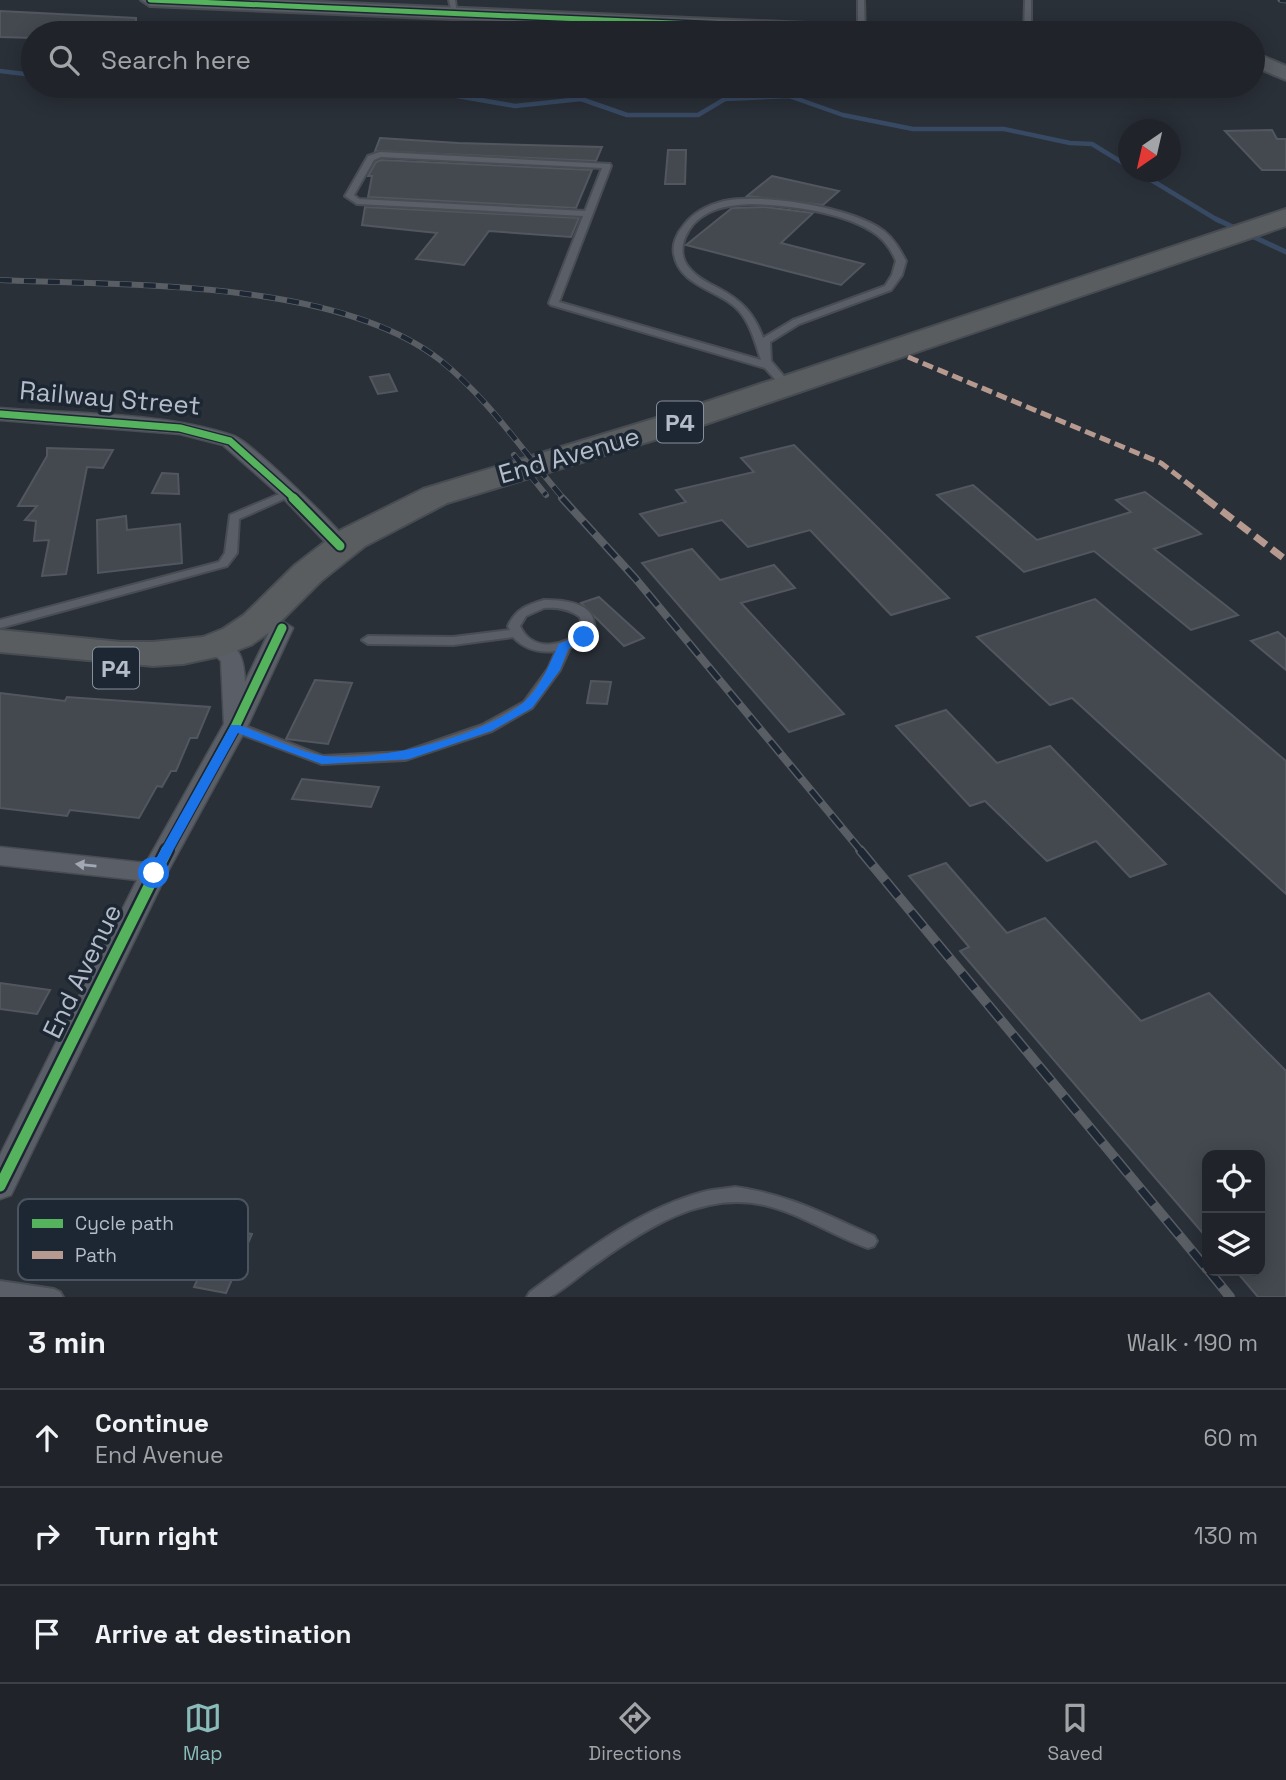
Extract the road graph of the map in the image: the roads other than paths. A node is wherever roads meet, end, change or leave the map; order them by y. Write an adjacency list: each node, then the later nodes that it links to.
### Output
1 (150, 0): 4 (street)
2 (861, 0): 6 (lane)
3 (1028, 0): 7 (lane)
4 (453, 7): 5 (street)
5 (682, 21)
6 (862, 21)
7 (1028, 21)
8 (1265, 64): 9 (street)
9 (1286, 74)
10 (589, 214): 10 (lane); 14 (lane)
11 (1275, 221): 12 (highway, End Avenue / P4)
12 (1177, 254): 14 (highway, End Avenue / P4); 19 (highway, End Avenue / P4)
13 (762, 350): 13 (lane); 14 (lane)
14 (777, 376): 17 (highway, End Avenue / P4)
15 (0, 414): 16 (street, Railway Street)
16 (289, 493): 17 (street, Railway Street); 18 (lane)
17 (340, 546): 24 (highway, End Avenue / P4)
18 (0, 624)
19 (282, 628): 24 (highway, End Avenue / P4); 26 (street, End Avenue)
20 (516, 633): 22 (lane); 23 (lane); 23 (lane)
21 (0, 640): 24 (highway, P4)
22 (368, 640)
23 (564, 647): 26 (lane)
24 (224, 652): 25 (highway, P4); 26 (street)
25 (0, 660)
26 (235, 727): 28 (street, End Avenue)
27 (0, 856): 28 (street, one-way to 27)
28 (154, 873): 29 (street, End Avenue)
29 (0, 1186)
30 (867, 1241): 33 (lane)
31 (0, 1289): 32 (lane)
32 (54, 1297)
33 (536, 1297)

